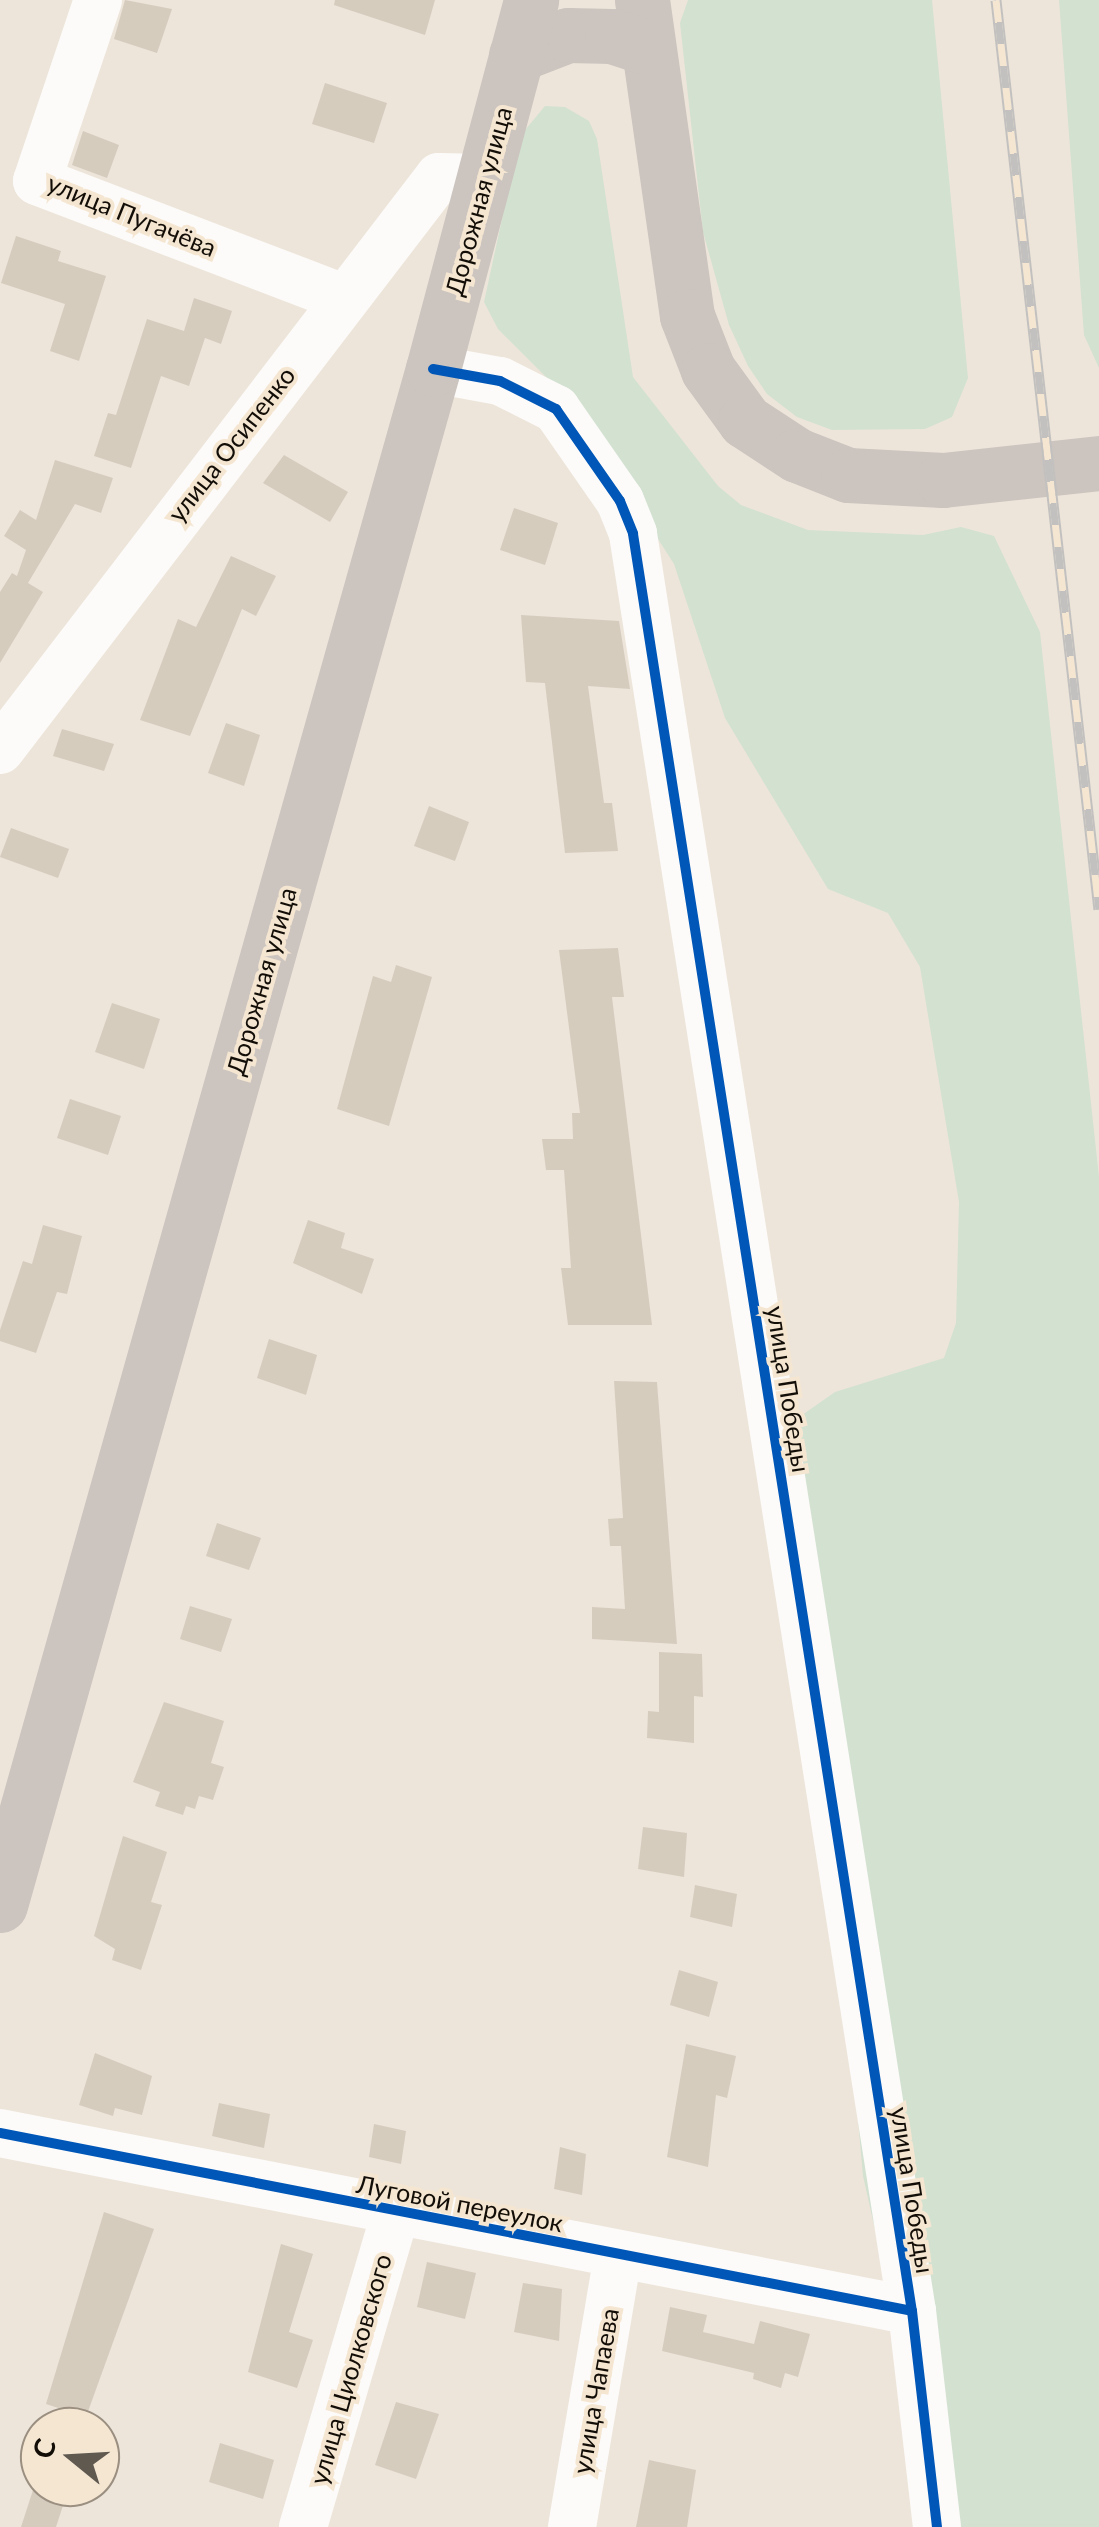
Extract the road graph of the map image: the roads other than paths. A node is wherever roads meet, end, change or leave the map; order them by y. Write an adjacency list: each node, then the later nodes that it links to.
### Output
1 (98, 0): 6 (street, улица Пугачёва)
2 (531, 0): 4 (main road, Дорожная улица)
3 (645, 24): 4 (main road); 8 (main road)
4 (516, 56): 5 (main road, Дорожная улица)
5 (484, 178): 6 (street, улица Осипенко); 7 (main road, Дорожная улица)
6 (344, 298): 9 (street, улица Осипенко)
7 (434, 369): 10 (main road, Дорожная улица); 14 (street, улица Победы)
8 (1099, 463)
9 (0, 750)
10 (0, 1905)
11 (0, 2133): 12 (street, Луговой переулок)
12 (396, 2210): 13 (street, Луговой переулок); 15 (street, улица Циолковского)
13 (618, 2255): 14 (street, Луговой переулок); 16 (street, улица Чапаева)
14 (912, 2311): 17 (street, улица Победы)
15 (303, 2527)
16 (572, 2527)
17 (937, 2527)

